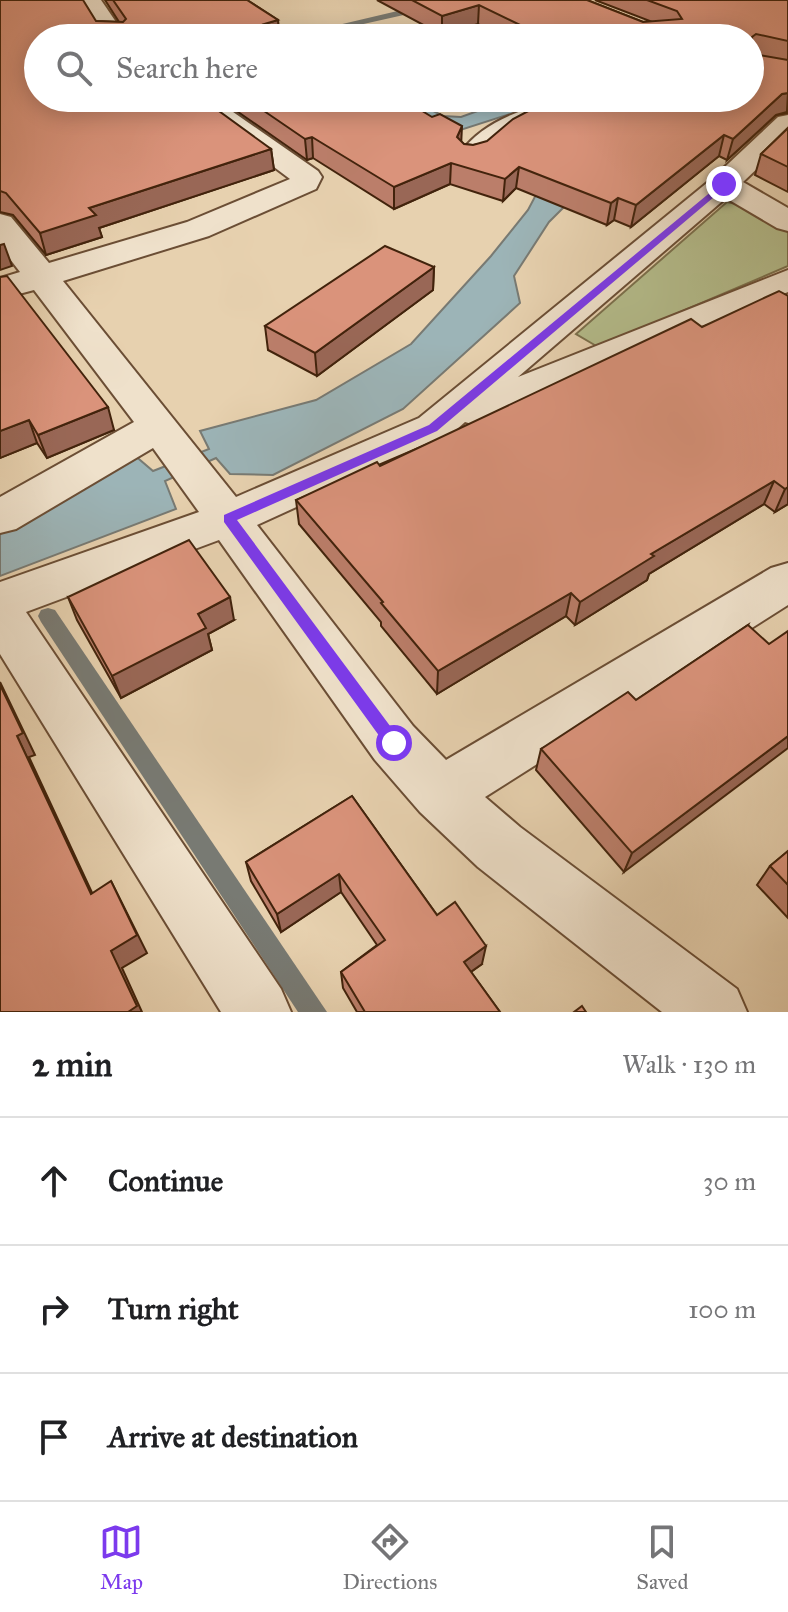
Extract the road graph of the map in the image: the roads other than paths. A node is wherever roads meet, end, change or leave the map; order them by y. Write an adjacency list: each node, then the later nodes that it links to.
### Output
1 (90, 0): 2 (street)
2 (106, 24)
3 (215, 112): 10 (street)
4 (544, 112): 6 (street)
5 (788, 123): 7 (street)
6 (473, 156)
7 (724, 184): 8 (street); 13 (street)
8 (788, 221)
9 (0, 224): 10 (street)
10 (42, 277): 12 (street); 14 (street)
11 (788, 280): 13 (street)
12 (0, 289)
13 (433, 428): 16 (street)
14 (178, 452): 15 (street); 16 (street)
15 (0, 517)
16 (228, 519): 18 (street); 20 (street)
17 (788, 581): 20 (street)
18 (0, 602)
19 (0, 612): 21 (street)
20 (440, 794): 22 (street)
21 (258, 1012)
22 (714, 1012)

